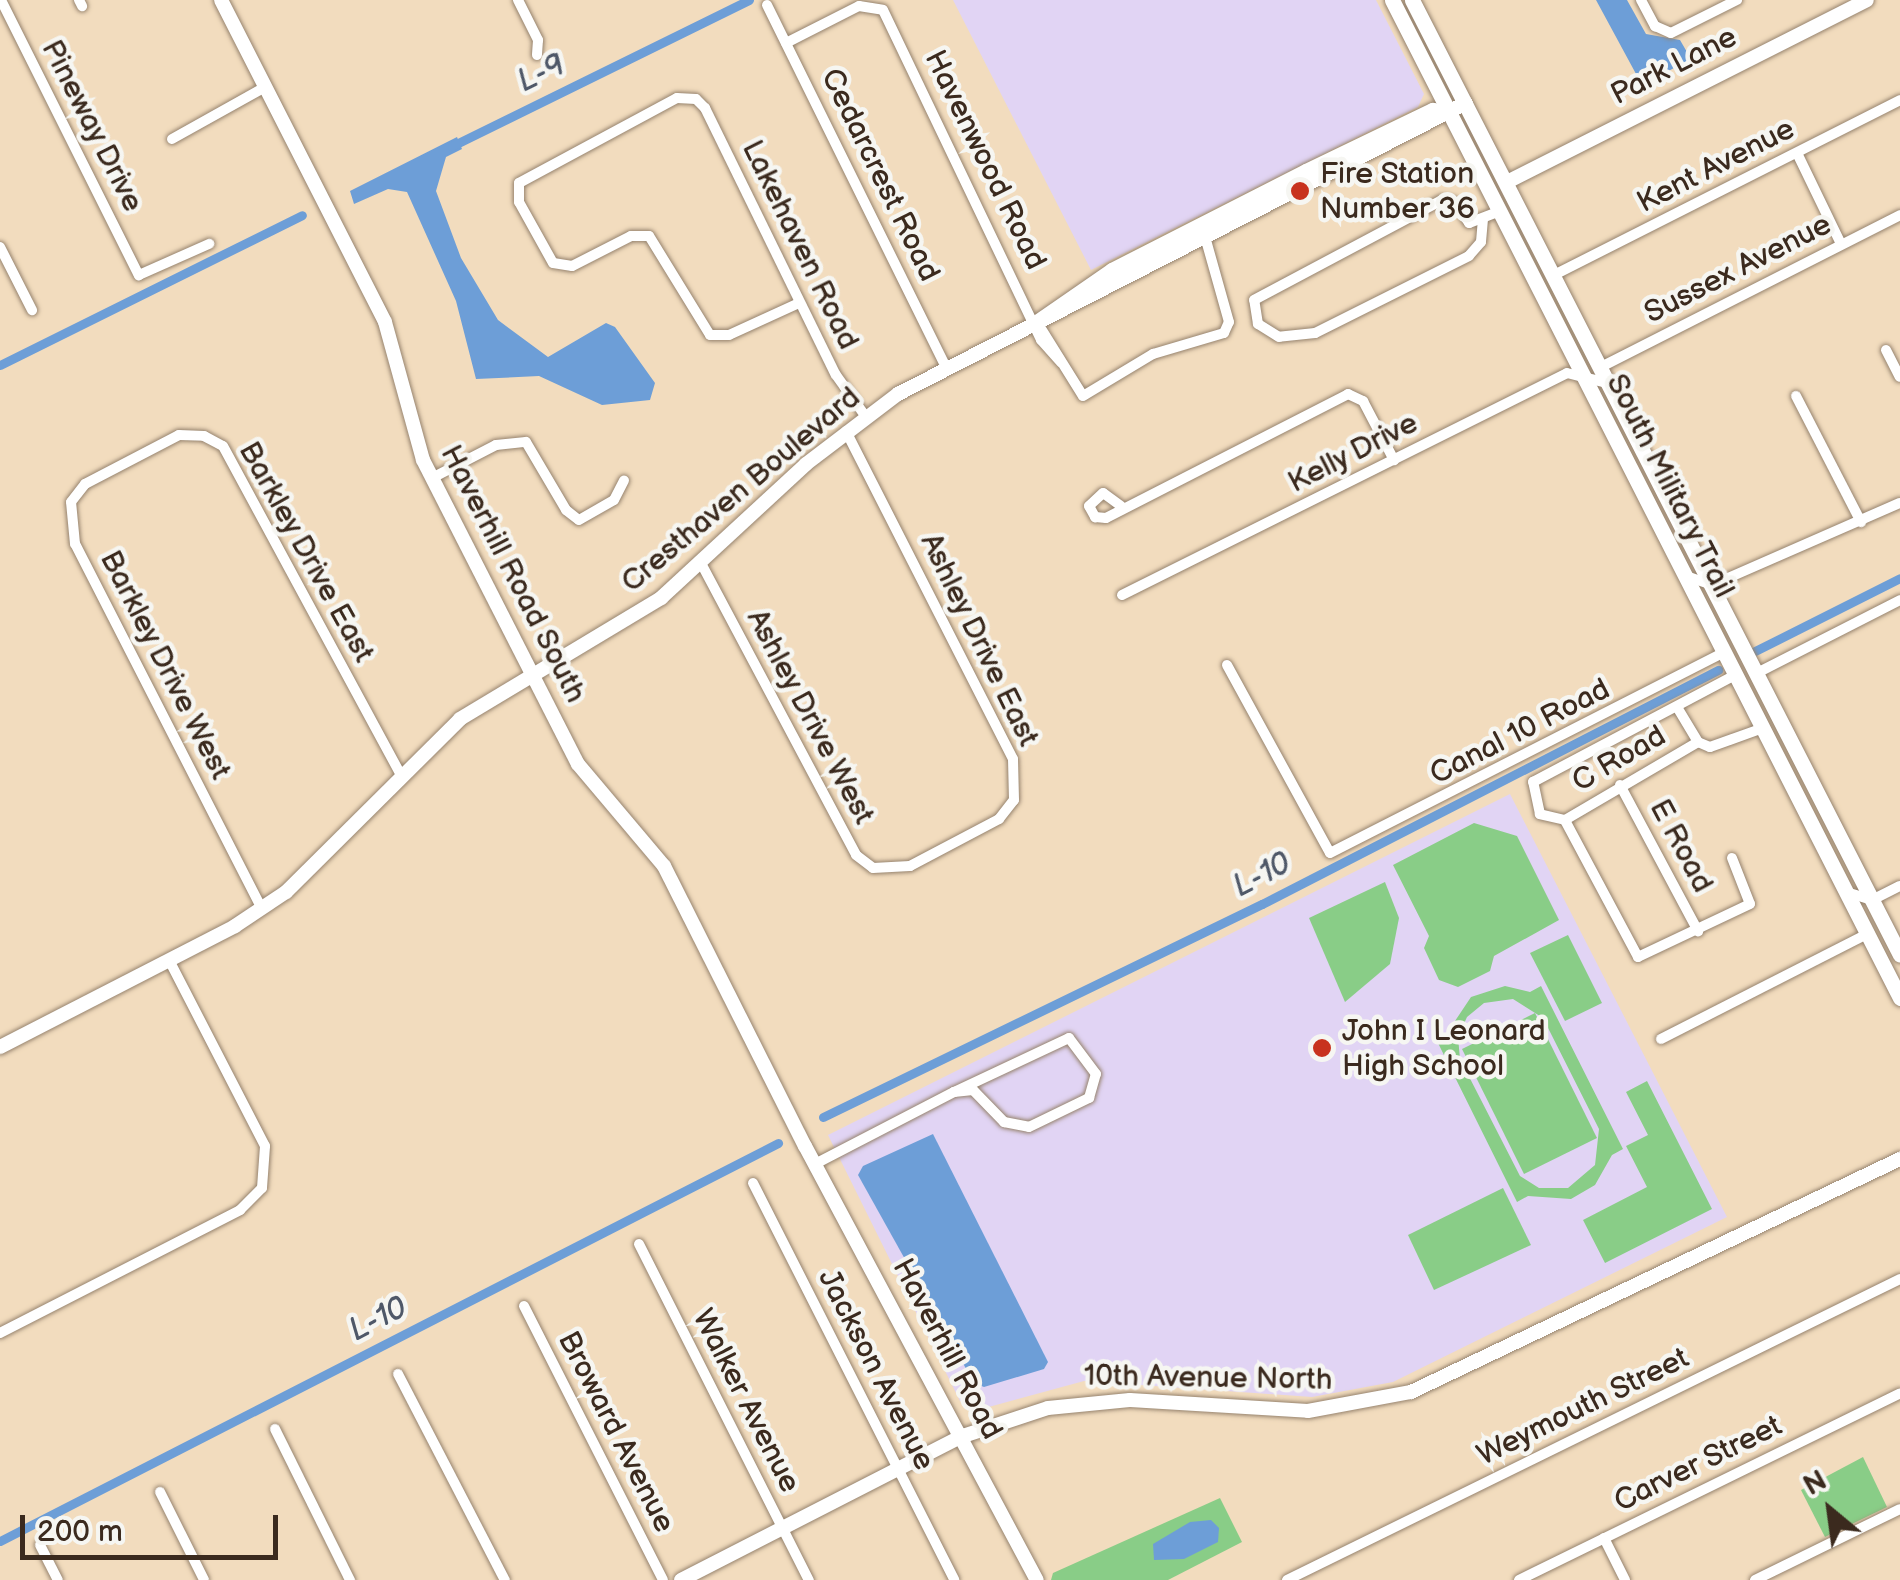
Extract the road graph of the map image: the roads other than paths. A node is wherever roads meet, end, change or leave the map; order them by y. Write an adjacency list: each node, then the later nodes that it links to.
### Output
1 (0, 0): 23 (street, Pineway Drive)
2 (222, 0): 12 (street, Haverhill Road South)
3 (518, 0): 11 (street)
4 (1392, 0): 15 (main road, South Military Trail)
5 (1412, 0): 14 (main road, South Military Trail)
6 (1642, 0): 7 (street)
7 (1737, 0)
8 (1866, 0): 18 (street, Park Lane)
9 (767, 4): 10 (street, Cedarcrest Road)
10 (786, 42): 29 (street, Havenwood Road); 33 (street, Cedarcrest Road)
11 (538, 56)
12 (265, 87): 16 (street); 41 (street, Haverhill Road South)
13 (1900, 100): 17 (street, Kent Avenue)
14 (1466, 103): 15 (street, Cresthaven Boulevard); 18 (main road, South Military Trail)
15 (1450, 113): 19 (main road, South Military Trail); 22 (street, Cresthaven Boulevard); 29 (street, Cresthaven Boulevard)
16 (172, 139)
17 (1797, 154): 24 (street); 26 (street, Kent Avenue)
18 (1507, 182): 26 (main road, South Military Trail)
19 (1500, 211): 21 (street); 30 (main road, South Military Trail)
20 (1900, 214): 24 (street, Sussex Avenue)
21 (1483, 219): 21 (street)
22 (1201, 243): 29 (street, Cresthaven Boulevard); 29 (street)
23 (208, 244)
24 (1841, 244): 34 (street, Sussex Avenue)
25 (0, 247): 28 (street)
26 (1554, 275): 31 (main road, South Military Trail)
27 (800, 303): 27 (street, Lakehaven Road); 37 (street, Lakehaven Road)
28 (32, 310)
29 (1036, 322): 33 (street, Cresthaven Boulevard)
30 (1562, 332): 31 (main road); 34 (main road, South Military Trail)
31 (1585, 339): 34 (main road, South Military Trail)
32 (1886, 350): 35 (street)
33 (946, 367): 37 (street, Cresthaven Boulevard)
34 (1591, 370): 40 (street, Kelly Drive); 47 (main road, South Military Trail); 48 (main road, South Military Trail)
35 (1900, 377)
36 (1796, 396): 45 (street)
37 (866, 417): 38 (street, Cresthaven Boulevard)
38 (846, 431): 46 (street, Cresthaven Boulevard); 64 (street, Ashley Drive East)
39 (125, 460): 61 (street, Barkley Drive East); 69 (street, Barkley Drive West)
40 (1394, 460): 44 (street); 49 (street, Kelly Drive)
41 (432, 478): 42 (street); 55 (street, Haverhill Road South)
42 (624, 480)
43 (1900, 503): 45 (street)
44 (1121, 506)
45 (1861, 522): 48 (street)
46 (702, 565): 55 (street, Cresthaven Boulevard); 64 (street, Ashley Drive West)
47 (1683, 574): 48 (street); 51 (main road, South Military Trail)
48 (1712, 586): 54 (main road, South Military Trail)
49 (1122, 595)
50 (1900, 600): 54 (street)
51 (1704, 614): 52 (main road, South Military Trail); 58 (main road)
52 (1724, 652): 53 (street, Canal 10 Road); 56 (main road, South Military Trail)
53 (1227, 665)
54 (1756, 673): 58 (main road, South Military Trail)
55 (532, 674): 61 (street, Cresthaven Boulevard); 78 (street, Haverhill Road South)
56 (1736, 675): 57 (street); 59 (main road, South Military Trail)
57 (1677, 707): 60 (street); 63 (street)
58 (1774, 707): 68 (main road, South Military Trail)
59 (1763, 728): 60 (street, C Road); 67 (main road, South Military Trail)
60 (1698, 742): 62 (street, C Road)
61 (400, 773): 69 (street, Cresthaven Boulevard)
62 (1620, 785): 63 (street, C Road); 70 (street, E Road)
63 (1565, 820): 70 (street)
64 (948, 848)
65 (1732, 858): 70 (street)
66 (1900, 886): 68 (street)
67 (1845, 891): 68 (street); 71 (main road, South Military Trail)
68 (1872, 900): 72 (main road, South Military Trail)
69 (262, 909): 73 (street, Cresthaven Boulevard)
70 (1698, 931)
71 (1867, 934): 74 (main road, South Military Trail); 75 (street)
72 (1900, 955)
73 (170, 960): 76 (street, Cresthaven Boulevard); 85 (street)
74 (1900, 998)
75 (1661, 1039)
76 (0, 1047)
77 (954, 1092): 77 (street); 80 (street)
78 (804, 1146): 80 (street, Haverhill Road)
79 (1900, 1159): 89 (street, 10th Avenue North)
80 (815, 1164): 89 (street, Haverhill Road)
81 (753, 1183): 90 (street, Jackson Avenue)
82 (638, 1244): 93 (street, Walker Avenue)
83 (1900, 1279): 105 (street, Weymouth Street)
84 (524, 1306): 100 (street, Broward Avenue)
85 (0, 1333)
86 (398, 1374): 99 (street)
87 (1900, 1393): 94 (street, Carver Street)
88 (275, 1429): 98 (street)
89 (963, 1436): 90 (street, 10th Avenue North); 104 (street, Haverhill Road)
90 (897, 1468): 93 (street, 10th Avenue North); 103 (street, Jackson Avenue)
91 (160, 1492): 97 (street)
92 (1900, 1509): 108 (street)
93 (782, 1528): 101 (street, 10th Avenue North); 102 (street, Walker Avenue)
94 (1604, 1538): 106 (street, Carver Street); 107 (street)
95 (40, 1545): 96 (street)
96 (58, 1580)
97 (204, 1580)
98 (350, 1580)
99 (506, 1580)
100 (663, 1580)
101 (680, 1580)
102 (809, 1580)
103 (954, 1580)
104 (1038, 1580)
105 (1287, 1580)
106 (1519, 1580)
107 (1624, 1580)
108 (1756, 1580)

